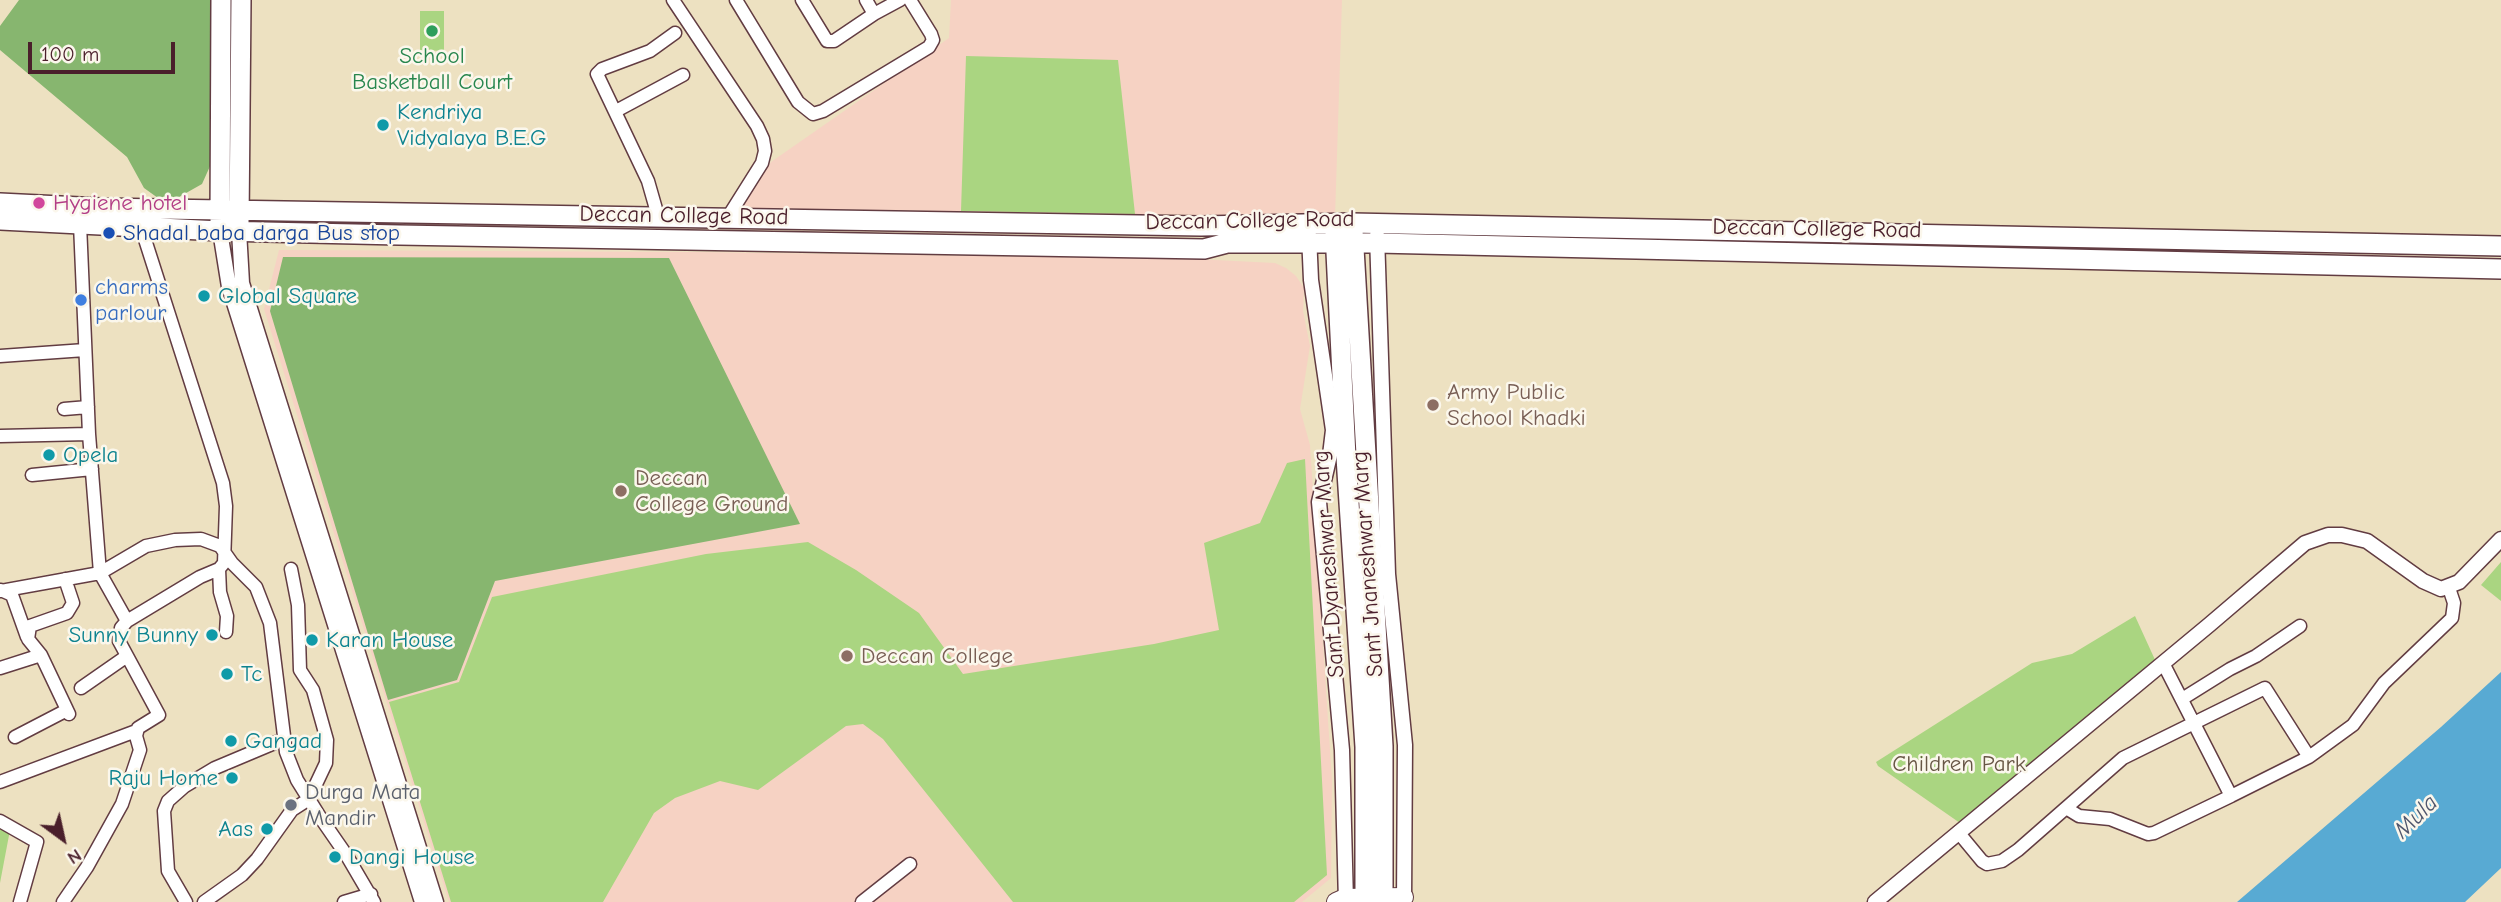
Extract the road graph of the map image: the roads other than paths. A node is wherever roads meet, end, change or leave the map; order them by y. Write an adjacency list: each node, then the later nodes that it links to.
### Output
1 (221, 0): 14 (main road)
2 (242, 0): 15 (main road)
3 (673, 0): 17 (street)
4 (736, 0): 8 (street)
5 (802, 0): 9 (street)
6 (866, 0): 9 (street)
7 (900, 0): 9 (street)
8 (910, 0)
9 (874, 14)
10 (675, 33): 12 (street)
11 (682, 75): 12 (street)
12 (616, 111): 16 (street)
13 (0, 203): 14 (main road, Deccan College Road)
14 (220, 209): 15 (main road, Deccan College Road); 24 (main road)
15 (240, 210): 16 (main road, Deccan College Road); 24 (main road)
16 (658, 216): 17 (main road, Deccan College Road)
17 (728, 218): 19 (main road, Deccan College Road)
18 (0, 220): 22 (main road, Deccan College Road)
19 (1308, 223): 20 (main road, Deccan College Road); 26 (street, Sant Jnaneshwar Marg)
20 (1344, 223): 21 (main road, Deccan College Road); 27 (main road, Sant Dyaneshwar Marg)
21 (1377, 223): 25 (street, Sant Jnaneshwar Marg); 28 (main road, Deccan College Road)
22 (80, 224): 23 (main road, Deccan College Road); 30 (street)
23 (141, 227): 24 (main road, Deccan College Road); 40 (street)
24 (230, 231): 26 (main road, Deccan College Road); 77 (street); 78 (street)
25 (1377, 243): 27 (main road, Deccan College Road); 29 (main road, Deccan College Road); 71 (street, Sant Jnaneshwar Marg)
26 (1309, 244): 27 (main road, Deccan College Road); 36 (street, Sant Jnaneshwar Marg)
27 (1344, 244): 36 (main road, Sant Dyaneshwar Marg); 70 (main road, Sant Dyaneshwar Marg)
28 (2501, 246)
29 (2501, 270)
30 (85, 350): 31 (street); 32 (street)
31 (0, 356)
32 (88, 407): 33 (street); 34 (street)
33 (64, 409)
34 (89, 434): 35 (street); 37 (street)
35 (0, 436)
36 (1338, 456): 70 (main road, Sant Dyaneshwar Marg); 70 (street, Sant Jnaneshwar Marg)
37 (92, 469): 38 (street); 43 (street)
38 (32, 475)
39 (2501, 539): 45 (street)
40 (225, 553): 41 (street); 43 (street); 60 (street)
41 (219, 569): 47 (street); 49 (street)
42 (291, 569): 64 (street)
43 (100, 573): 44 (street); 47 (street)
44 (65, 579): 46 (street); 50 (street)
45 (2449, 587): 53 (street); 61 (street)
46 (0, 588): 50 (street)
47 (127, 621): 52 (street)
48 (2300, 626): 56 (street)
49 (226, 632)
50 (28, 639): 51 (street)
51 (41, 655): 54 (street); 59 (street)
52 (127, 656): 55 (street); 58 (street)
53 (2163, 663): 56 (street); 67 (street)
54 (0, 668)
55 (81, 688)
56 (2182, 699): 57 (street)
57 (2194, 722): 61 (street); 63 (street); 65 (street)
58 (136, 732): 62 (street); 73 (street)
59 (15, 737)
60 (284, 738): 64 (street); 74 (street)
61 (2309, 757): 63 (street)
62 (0, 782)
63 (2231, 796): 65 (street)
64 (309, 799): 69 (street); 75 (street)
65 (2066, 808): 67 (street)
66 (0, 821): 72 (street)
67 (1958, 832): 80 (street)
68 (910, 864): 79 (street)
69 (372, 898): 76 (street)
70 (1361, 900): 71 (main road)
71 (1404, 900)
72 (20, 902)
73 (63, 902)
74 (186, 902)
75 (204, 902)
76 (344, 902)
77 (422, 902)
78 (436, 902)
79 (862, 902)
80 (1875, 902)

